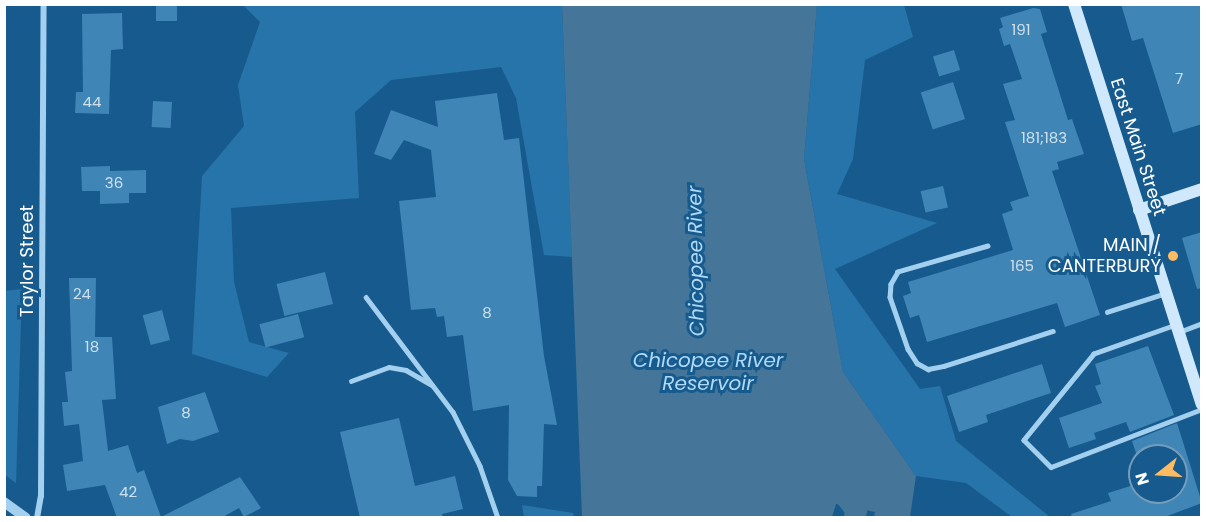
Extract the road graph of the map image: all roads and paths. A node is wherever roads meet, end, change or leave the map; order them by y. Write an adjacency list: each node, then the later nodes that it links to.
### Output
1 (44, 4): 18 (street, Taylor Street)
2 (1074, 4): 4 (main road, East Main Street)
3 (1202, 189): 4 (main road)
4 (1139, 210): 6 (main road, East Main Street)
5 (988, 246): 11 (lane)
6 (1166, 293): 8 (lane); 10 (main road, East Main Street)
7 (366, 297): 13 (lane)
8 (1107, 312)
9 (1202, 323): 10 (lane)
10 (1178, 328): 14 (main road, East Main Street); 15 (lane)
11 (1053, 331)
12 (351, 381): 13 (lane)
13 (434, 387): 19 (lane)
14 (1202, 404)
15 (1202, 409)
16 (4, 502): 17 (street)
17 (19, 516)
18 (37, 518)
19 (498, 518)

